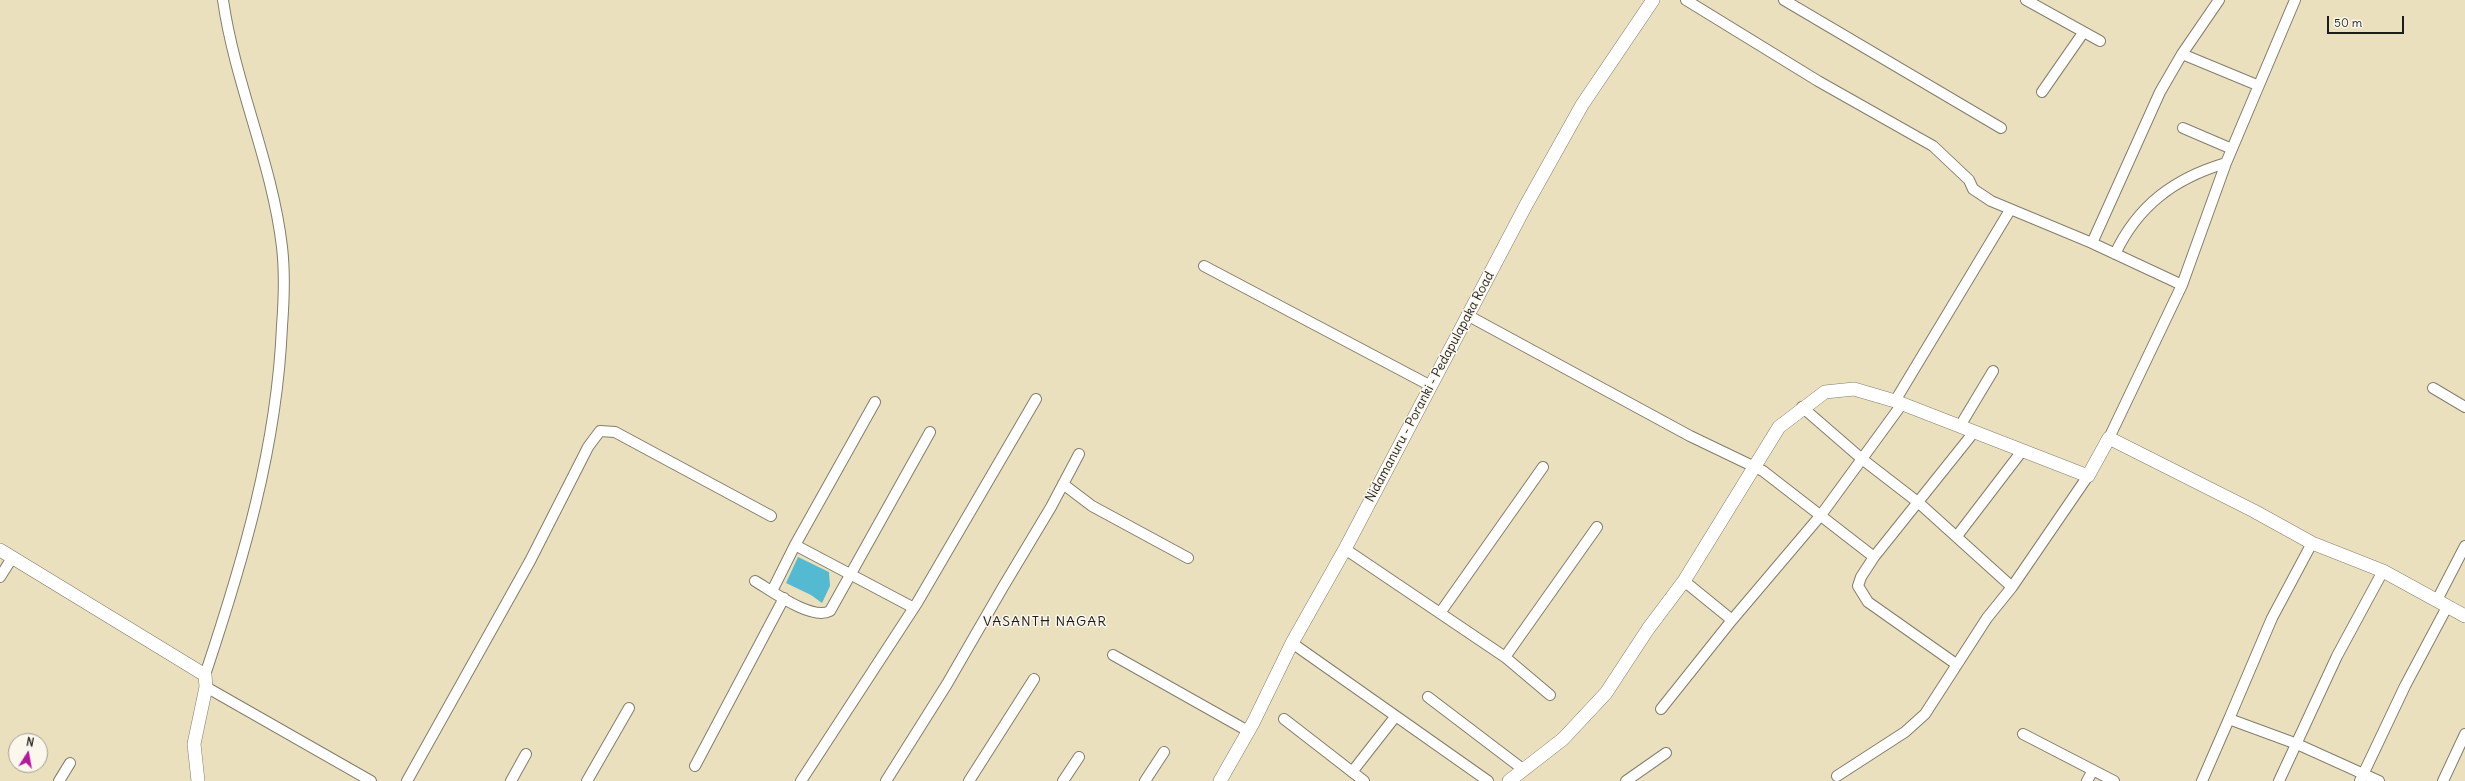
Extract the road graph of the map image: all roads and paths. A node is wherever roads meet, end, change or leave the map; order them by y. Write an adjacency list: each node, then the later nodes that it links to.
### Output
1 (223, 0): 73 (street)
2 (1653, 0): 22 (street, Nidamanuru - Poranki - Pedapulapaka Road)
3 (1686, 0): 17 (street)
4 (1784, 0): 13 (street)
5 (2026, 0): 8 (street)
6 (2219, 0): 10 (street)
7 (2295, 0): 11 (street)
8 (2083, 33): 9 (street); 12 (street)
9 (2100, 41)
10 (2182, 54): 11 (street); 18 (street)
11 (2257, 85): 15 (street)
12 (2042, 92)
13 (2001, 128)
14 (2183, 128): 15 (street)
15 (2232, 149): 16 (street)
16 (2226, 163): 19 (street); 21 (street)
17 (2010, 210): 18 (street); 28 (street)
18 (2092, 243): 19 (street)
19 (2115, 254): 21 (street)
20 (1204, 266): 24 (street)
21 (2182, 285): 34 (street)
22 (1467, 315): 24 (street, Nidamanuru - Poranki - Pedapulapaka Road); 38 (street)
23 (1993, 371): 31 (street)
24 (1430, 386): 50 (street, Nidamanuru - Poranki - Pedapulapaka Road)
25 (2433, 388): 30 (street)
26 (1036, 399): 64 (street)
27 (875, 402): 48 (street)
28 (1898, 402): 29 (street); 31 (street); 37 (street)
29 (1802, 407): 37 (street); 38 (street)
30 (2465, 407)
31 (1960, 426): 33 (street)
32 (930, 432): 56 (street)
33 (1974, 432): 35 (street); 42 (street)
34 (2109, 438): 40 (street); 47 (street)
35 (2022, 451): 40 (street); 46 (street)
36 (1079, 454): 41 (street)
37 (1862, 459): 42 (street); 43 (street)
38 (1753, 466): 43 (street); 59 (street)
39 (1543, 467): 65 (street)
40 (2088, 476): 60 (street)
41 (1063, 484): 54 (street); 103 (street)
42 (1919, 503): 46 (street); 52 (street)
43 (1821, 515): 52 (street); 67 (street)
44 (770, 516): 99 (street)
45 (1597, 527): 70 (street)
46 (1957, 536): 60 (street)
47 (2312, 543): 55 (street); 80 (street)
48 (795, 545): 56 (street); 61 (street)
49 (2465, 546): 63 (street)
50 (1345, 549): 65 (street); 68 (street, Nidamanuru - Poranki - Pedapulapaka Road)
51 (0, 550): 53 (street)
52 (1874, 557): 71 (street)
53 (12, 558): 57 (street); 73 (street)
54 (1188, 558)
55 (2383, 571): 63 (street); 84 (street)
56 (850, 575): 62 (street); 64 (street)
57 (0, 577)
58 (755, 581): 61 (street)
59 (1684, 581): 67 (street); 91 (street)
60 (2012, 587): 71 (street)
61 (772, 591): 62 (street)
62 (784, 598): 90 (street)
63 (2442, 603): 66 (street); 95 (street)
64 (914, 608): 102 (street)
65 (1440, 613): 70 (street)
66 (2465, 616)
67 (1732, 620): 77 (street)
68 (1292, 643): 78 (street); 81 (street, Nidamanuru - Poranki - Pedapulapaka Road)
69 (1113, 655): 81 (street)
70 (1505, 657): 74 (street)
71 (1956, 664): 94 (street)
72 (1034, 679): 104 (street)
73 (205, 681): 97 (street); 98 (street)
74 (1550, 695)
75 (1428, 698): 91 (street)
76 (629, 708): 101 (street)
77 (1661, 710)
78 (1395, 716): 93 (street); 109 (street)
79 (1284, 719): 93 (street)
80 (2229, 719): 84 (street); 114 (street)
81 (1248, 731): 107 (street, Nidamanuru - Poranki - Pedapulapaka Road)
82 (2023, 734): 92 (street)
83 (2465, 734): 117 (street)
84 (2298, 744): 95 (street); 115 (street)
85 (1164, 752): 106 (street)
86 (1666, 753): 111 (street)
87 (526, 754): 100 (street)
88 (1079, 757): 105 (street)
89 (70, 763): 96 (street)
90 (695, 766)
91 (1524, 770): 110 (street)
92 (2093, 770): 112 (street); 113 (street)
93 (1352, 772): 108 (street)
94 (1837, 776)
95 (2362, 777): 116 (street)
96 (58, 781)
97 (198, 781)
98 (370, 781)
99 (407, 781)
100 (511, 781)
101 (587, 781)
102 (801, 781)
103 (886, 781)
104 (969, 781)
105 (1063, 781)
106 (1145, 781)
107 (1220, 781)
108 (1364, 781)
109 (1488, 781)
110 (1509, 781)
111 (1626, 781)
112 (2087, 781)
113 (2114, 781)
114 (2202, 781)
115 (2279, 781)
116 (2379, 781)
117 (2442, 781)

